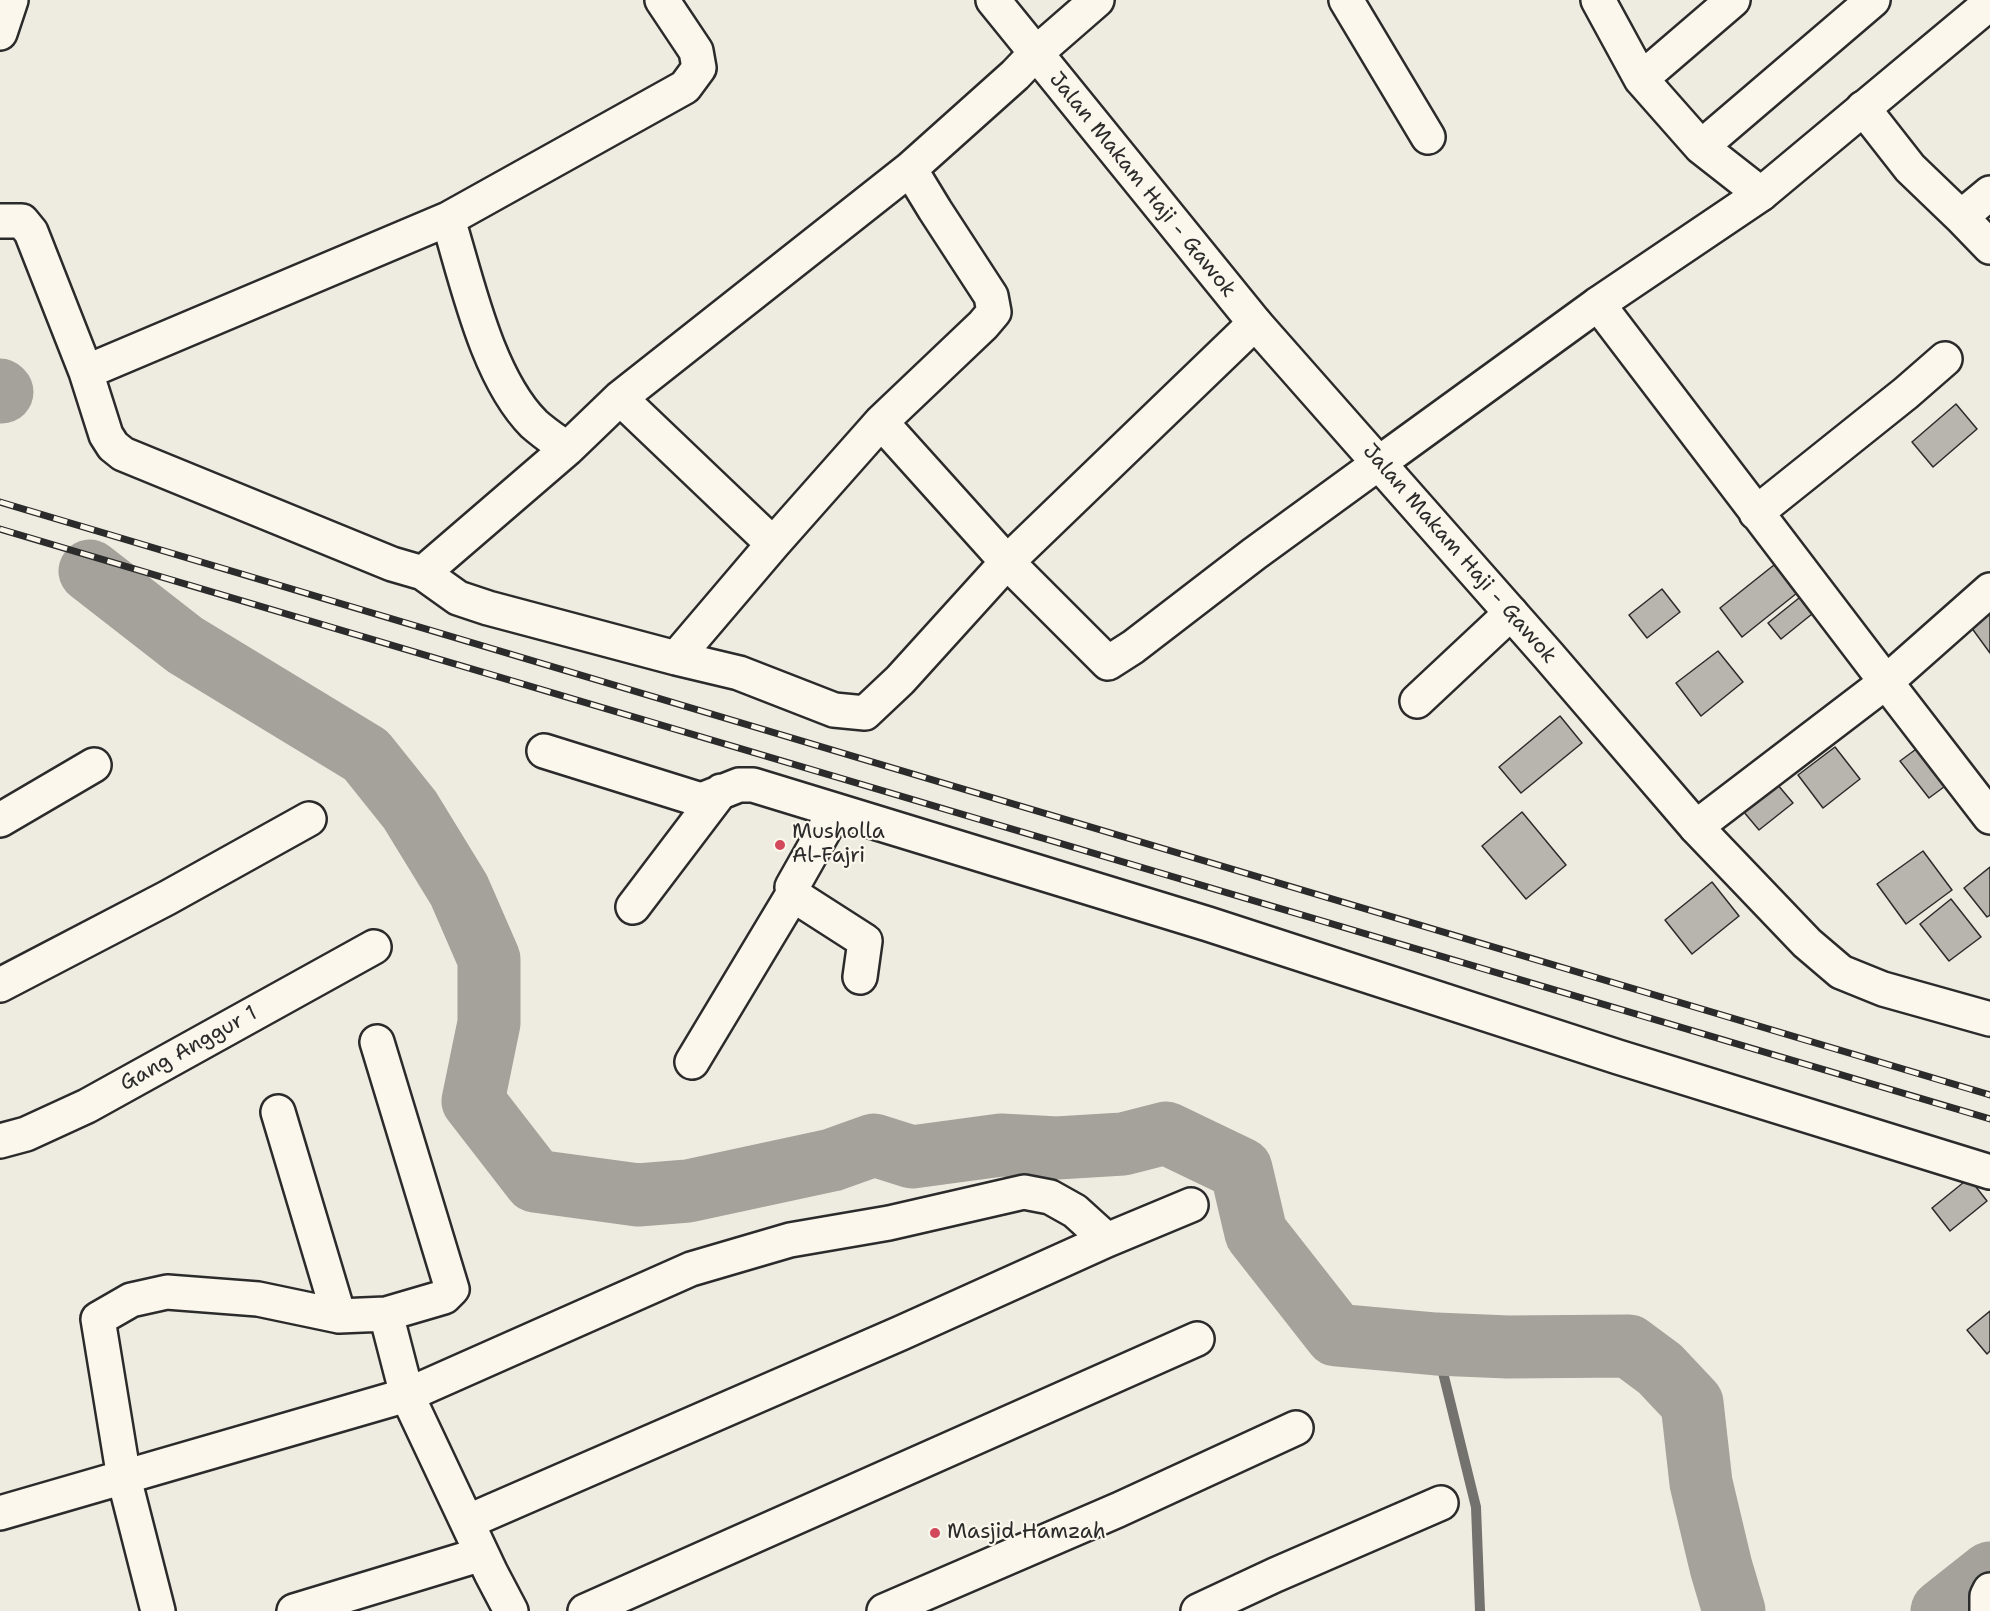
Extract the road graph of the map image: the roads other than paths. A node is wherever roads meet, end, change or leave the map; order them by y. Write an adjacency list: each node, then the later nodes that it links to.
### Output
1 (11, 0): 10 (street)
2 (662, 0): 20 (street)
3 (993, 0): 11 (street, Jalan Makam Haji - Gawok)
4 (1346, 0): 14 (street)
5 (1598, 0): 12 (street)
6 (1733, 0): 12 (street)
7 (1873, 0): 15 (street)
8 (1990, 3): 13 (street)
9 (1089, 8): 11 (street)
10 (0, 33)
11 (1035, 54): 16 (street); 24 (street, Jalan Makam Haji - Gawok)
12 (1641, 79): 15 (street)
13 (1863, 108): 18 (street); 19 (street)
14 (1428, 137)
15 (1701, 147): 18 (street)
16 (910, 169): 27 (street); 28 (street)
17 (1990, 193): 19 (street)
18 (1761, 194): 23 (street)
19 (1961, 217): 22 (street)
20 (448, 219): 26 (street); 29 (street)
21 (0, 221): 26 (street)
22 (1990, 247)
23 (1598, 304): 30 (street); 31 (street)
24 (1255, 323): 30 (street, Jalan Makam Haji - Gawok); 33 (street)
25 (1945, 359): 31 (street)
26 (86, 372): 34 (street)
27 (620, 398): 29 (street); 32 (street)
28 (881, 422): 32 (street); 33 (street)
29 (567, 449): 34 (street)
30 (1379, 463): 33 (street); 36 (street, Jalan Makam Haji - Gawok)
31 (1756, 513): 38 (street)
32 (773, 544): 37 (street)
33 (1006, 562): 37 (street)
34 (423, 573): 37 (street)
35 (1990, 591): 38 (street)
36 (1511, 613): 39 (street); 47 (street, Jalan Makam Haji - Gawok)
37 (676, 658)
38 (1886, 682): 44 (street); 47 (street)
39 (1417, 701)
40 (544, 750): 42 (street)
41 (94, 765): 46 (street)
42 (721, 791): 43 (street); 49 (street)
43 (835, 811): 48 (street); 58 (street)
44 (1990, 817)
45 (309, 819): 52 (street)
46 (0, 820)
47 (1696, 827): 53 (street, Jalan Makam Haji - Gawok)
48 (793, 894): 51 (street); 55 (street)
49 (633, 907)
50 (374, 947): 57 (street, Gang Anggur 1)
51 (860, 977)
52 (0, 985)
53 (1990, 1019)
54 (377, 1042): 61 (street)
55 (692, 1062)
56 (278, 1112): 62 (street)
57 (0, 1141)
58 (1990, 1173)
59 (1191, 1205): 60 (street)
60 (1107, 1240): 64 (street); 69 (street)
61 (386, 1314): 62 (street); 64 (street)
62 (339, 1316): 66 (street)
63 (1197, 1339): 75 (street)
64 (407, 1395): 66 (street); 69 (street)
65 (1296, 1428): 76 (street)
66 (124, 1478): 68 (street); 72 (street)
67 (1441, 1503): 77 (street)
68 (0, 1513)
69 (467, 1522): 70 (street)
70 (482, 1554): 73 (street); 74 (street)
71 (1990, 1590): 78 (street)
72 (159, 1611)
73 (294, 1611)
74 (511, 1611)
75 (585, 1611)
76 (884, 1611)
77 (1198, 1611)
78 (1987, 1611)

